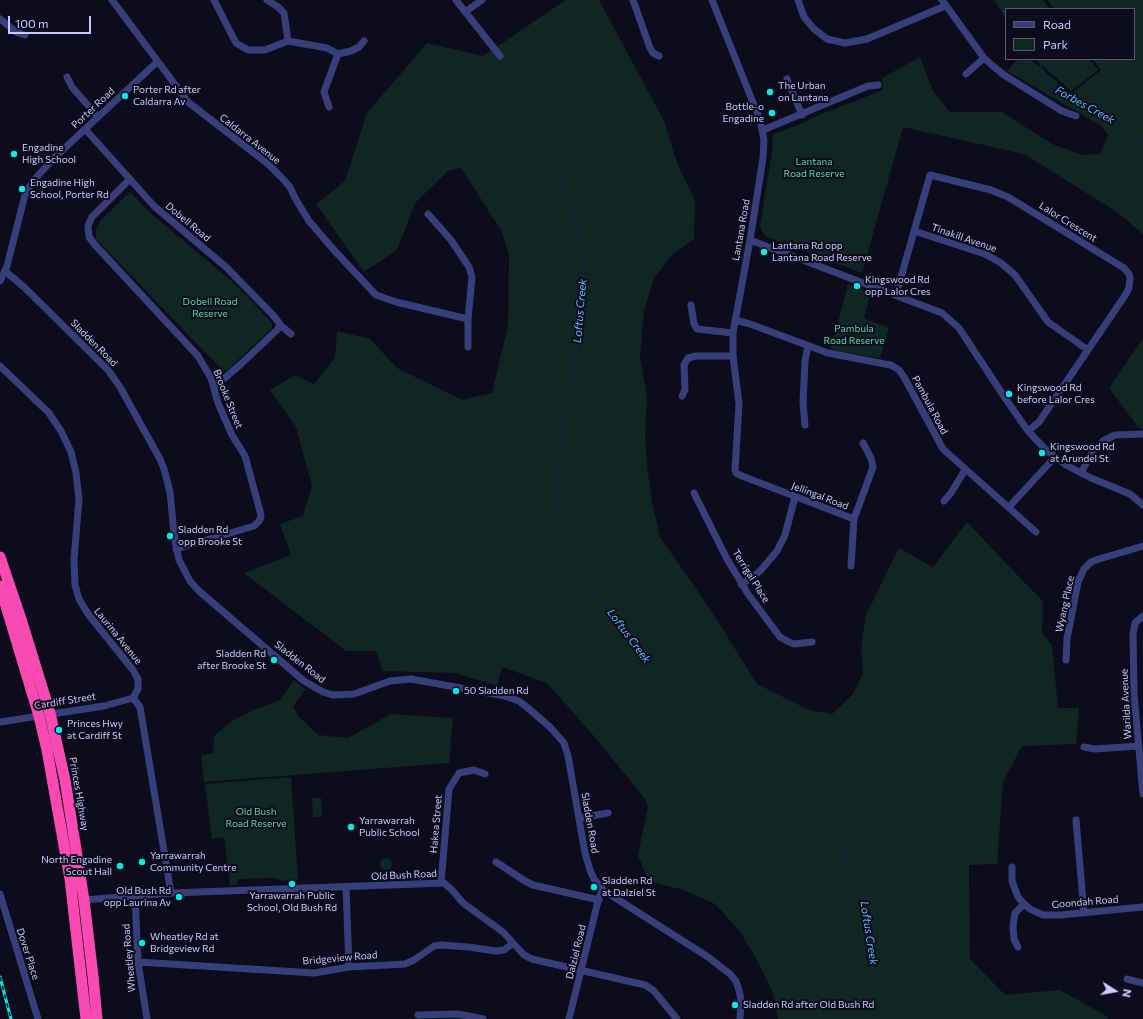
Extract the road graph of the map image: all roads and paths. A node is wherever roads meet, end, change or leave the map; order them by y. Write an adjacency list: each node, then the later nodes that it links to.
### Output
1 (112, 0): 19 (street, Caldarra Avenue)
2 (214, 0): 13 (street)
3 (267, 0): 13 (street)
4 (456, 0): 10 (street)
5 (482, 0): 10 (street)
6 (633, 0): 17 (street)
7 (712, 0): 29 (street, Lantana Road)
8 (798, 0): 9 (street)
9 (944, 3): 18 (street)
10 (465, 12): 16 (street)
11 (0, 19): 12 (street)
12 (25, 35)
13 (288, 41): 15 (street)
14 (364, 41): 15 (street)
15 (338, 54): 24 (street)
16 (500, 56)
17 (660, 56)
18 (984, 58): 20 (street); 26 (street)
19 (157, 62): 27 (street, Porter Road); 38 (street, Caldarra Avenue)
20 (966, 74)
21 (67, 77): 27 (street)
22 (787, 79): 25 (street)
23 (878, 85): 25 (street)
24 (329, 107)
25 (802, 115): 29 (street)
26 (1076, 116)
27 (98, 117): 28 (street, Porter Road)
28 (85, 129): 30 (street, Dobell Road); 34 (street, Porter Road)
29 (763, 130): 33 (street, Lantana Road)
30 (130, 179): 40 (street, Dobell Road); 48 (street, Brooke Street)
31 (428, 214): 38 (street)
32 (914, 231): 36 (street, Lalor Crescent); 45 (street, Tinakill Avenue); 45 (street, Lalor Crescent)
33 (750, 240): 36 (street); 39 (street, Lantana Road)
34 (5, 270): 35 (street, Porter Road); 66 (street, Sladden Road)
35 (0, 281)
36 (896, 295): 51 (street)
37 (691, 305): 41 (street)
38 (468, 319): 44 (street)
39 (735, 320): 41 (street, Lantana Road); 43 (street, Pambula Road)
40 (280, 325): 42 (street, Dobell Road); 48 (street)
41 (733, 333): 46 (street, Lantana Road)
42 (291, 334)
43 (808, 346): 50 (street); 55 (street, Pambula Road)
44 (468, 347)
45 (1088, 350): 51 (street, Lalor Crescent)
46 (733, 356): 49 (street); 56 (street, Lantana Road)
47 (0, 366): 74 (street, Laurina Avenue)
48 (214, 386): 66 (street, Brooke Street)
49 (682, 396)
50 (805, 425)
51 (1028, 431): 54 (street)
52 (1143, 434): 57 (street)
53 (863, 443): 63 (street)
54 (1055, 457): 57 (street); 62 (street)
55 (965, 470): 60 (street); 62 (street, Pambula Road)
56 (736, 472): 59 (street, Jellingal Road)
57 (1081, 473): 61 (street)
58 (694, 493): 69 (street, Terrigal Place)
59 (795, 497): 63 (street, Jellingal Road); 69 (street)
60 (944, 501)
61 (1143, 504)
62 (1009, 507): 64 (street, Pambula Road)
63 (854, 519): 68 (street, Jellingal Road)
64 (1036, 532)
65 (1143, 546): 73 (street, Wyang Place)
66 (176, 548): 83 (street, Sladden Road)
67 (0, 557): 75 (highway, Princes Highway)
68 (851, 566)
69 (741, 584): 72 (street, Terrigal Place)
70 (0, 586): 76 (highway)
71 (1143, 616): 78 (street, Warilda Avenue)
72 (812, 642)
73 (1066, 660)
74 (133, 698): 75 (street, Cardiff Street); 91 (street)
75 (50, 715): 76 (street, Cardiff Street); 94 (highway, Princes Highway)
76 (38, 716): 77 (street, Cardiff Street); 87 (highway)
77 (0, 722)
78 (1138, 746): 79 (street); 81 (street, Warilda Avenue)
79 (1084, 747)
80 (485, 774): 88 (street, Hakea Street)
81 (1143, 794)
82 (608, 813): 83 (street)
83 (579, 818): 90 (street, Sladden Road)
84 (1076, 820): 98 (street)
85 (496, 862): 95 (street)
86 (1012, 866): 96 (street, Goondah Road)
87 (70, 879): 94 (highway); 106 (highway)
88 (441, 883): 89 (street, Old Bush Road); 99 (street, Old Bush Road)
89 (346, 887): 91 (street, Old Bush Road); 102 (street)
90 (603, 890): 95 (street, Dalziel Road); 115 (street, Sladden Road)
91 (171, 893): 93 (street, Old Bush Road)
92 (0, 894): 108 (street, Dover Place)
93 (135, 895): 94 (street, Old Bush Road); 101 (street, Wheatley Road)
94 (84, 900): 106 (highway); 110 (highway, Princes Highway)
95 (599, 900): 103 (street, Dalziel Road)
96 (1024, 904): 98 (street, Goondah Road); 100 (street)
97 (1143, 907): 98 (street, Goondah Road)
98 (1084, 913)
99 (512, 944): 102 (street, Bridgeview Road); 103 (street, Old Bush Road)
100 (1018, 948)
101 (138, 962): 102 (street, Bridgeview Road); 111 (street, Wheatley Road)
102 (349, 967)
103 (582, 970): 113 (street, Dalziel Road); 114 (street, Old Bush Road)
104 (1127, 979): 105 (street)
105 (1143, 983)
106 (83, 990): 109 (highway)
107 (418, 1015): 112 (street)
108 (38, 1019)
109 (86, 1019)
110 (97, 1019)
111 (147, 1019)
112 (483, 1019)
113 (569, 1019)
114 (677, 1019)
115 (740, 1019)

